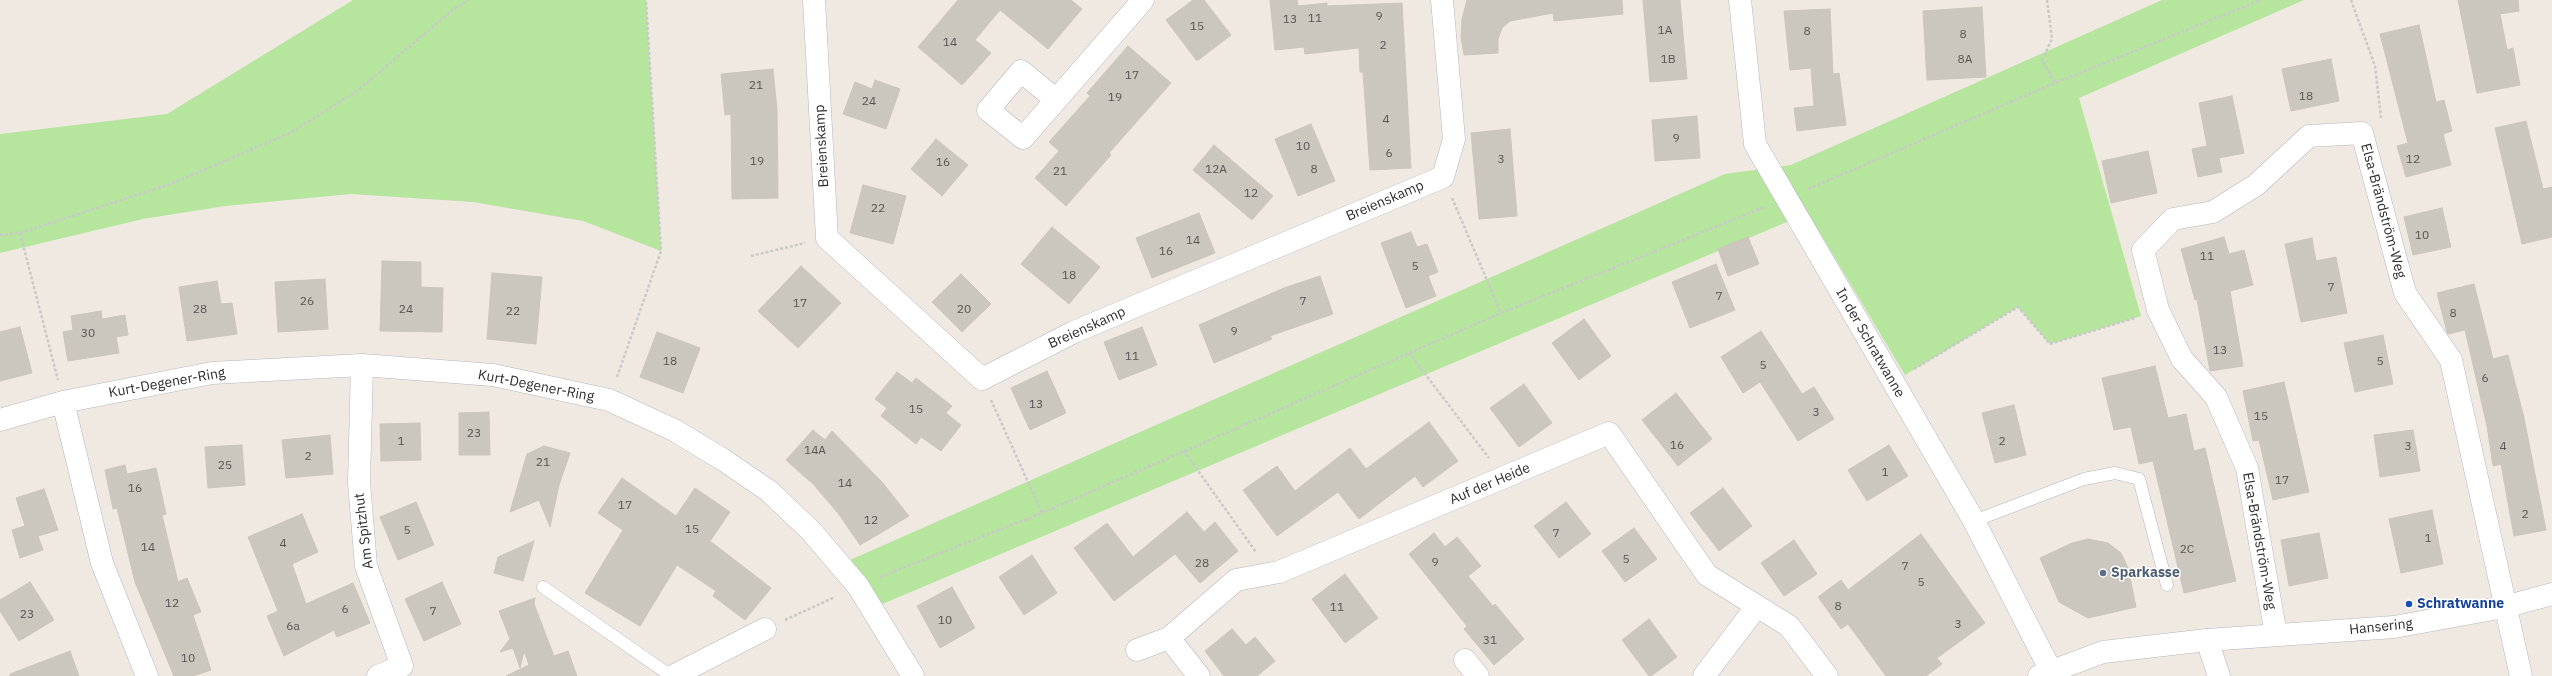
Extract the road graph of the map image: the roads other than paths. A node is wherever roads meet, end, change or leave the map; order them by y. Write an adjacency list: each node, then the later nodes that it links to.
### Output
1 (814, 0): 3 (street, Breienskamp)
2 (1143, 0): 5 (street)
3 (1442, 0)
4 (1740, 0): 9 (street, In der Schratwanne)
5 (1055, 99)
6 (362, 365): 7 (street, Kurt-Degener-Ring); 22 (street, Am Spitzhut); 24 (street, Kurt-Degener-Ring)
7 (63, 402): 8 (street, Kurt-Degener-Ring); 21 (street)
8 (0, 420)
9 (1974, 521): 10 (lane); 20 (street, In der Schratwanne)
10 (2167, 585)
11 (543, 586): 23 (lane)
12 (2552, 594): 14 (street, Hansering)
13 (1757, 606): 17 (street, Auf der Heide); 26 (street); 27 (street, Auf der Heide)
14 (2504, 608): 16 (street, Hansering); 16 (street, Elsa-Brändström-Weg); 29 (street, Elsa-Brändström-Weg)
15 (764, 629): 23 (street)
16 (2276, 635): 18 (street, Hansering)
17 (1169, 638): 19 (street, Auf der Heide); 25 (street)
18 (2207, 640): 20 (street, Hansering); 28 (street)
19 (1137, 650)
20 (2045, 674)
21 (147, 676)
22 (378, 676)
23 (672, 676)
24 (913, 676)
25 (1200, 676)
26 (1704, 676)
27 (1827, 676)
28 (2218, 676)
29 (2521, 676)

